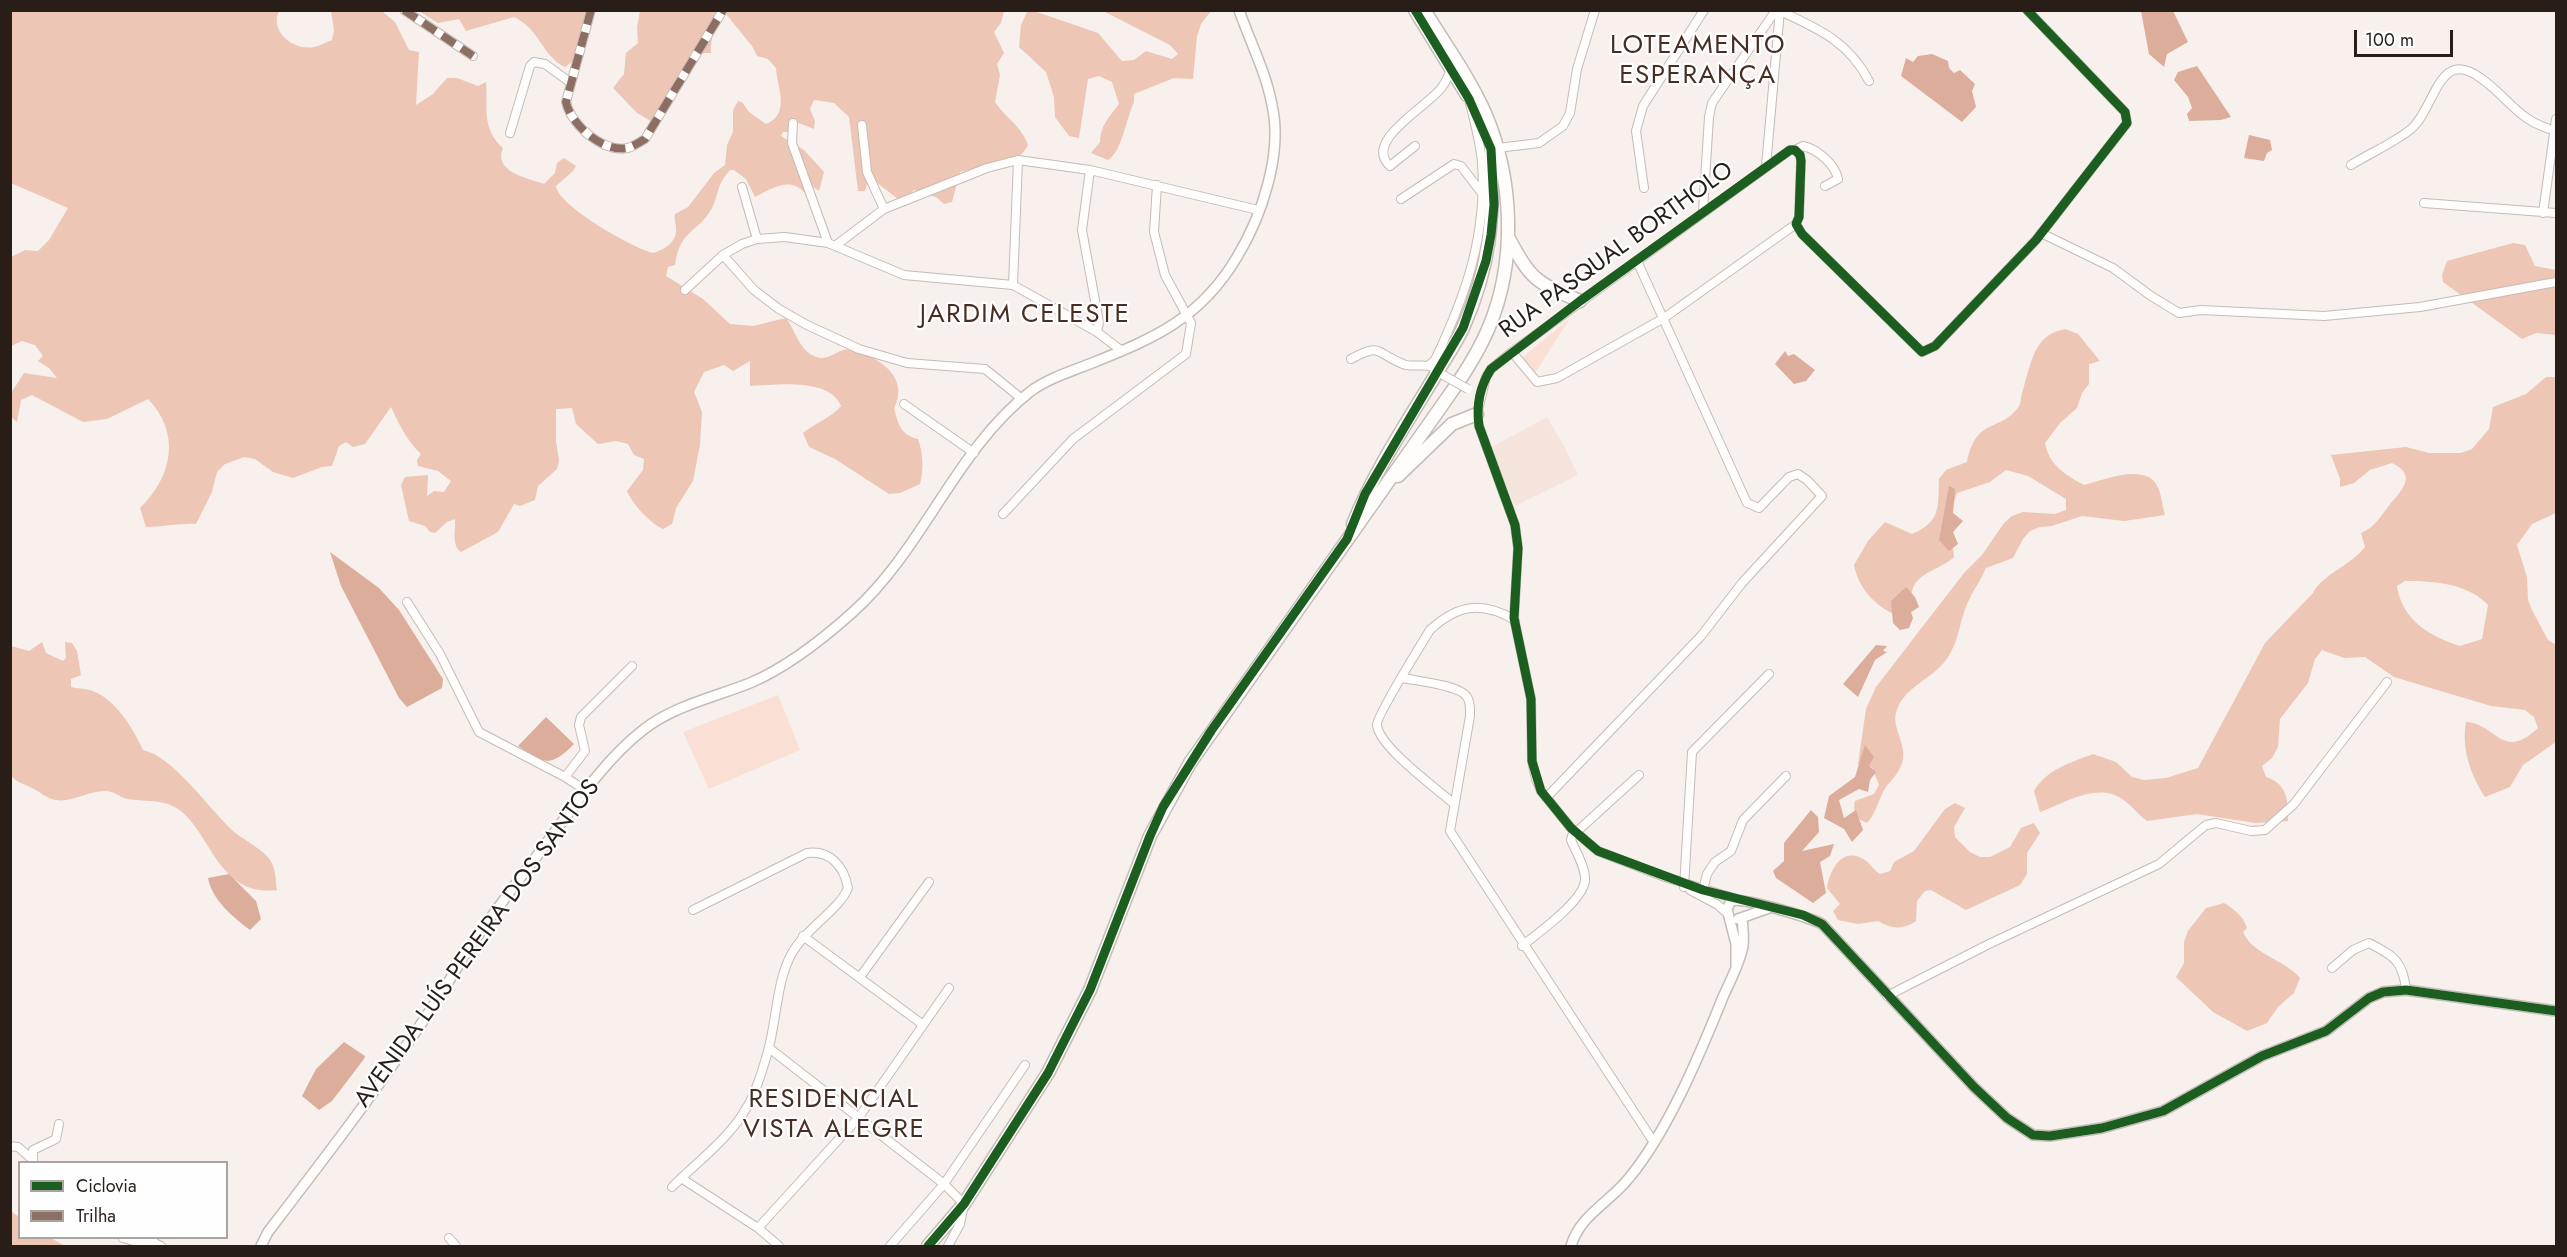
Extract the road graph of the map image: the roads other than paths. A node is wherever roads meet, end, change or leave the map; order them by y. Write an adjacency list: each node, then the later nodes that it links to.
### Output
1 (404, 10): 11 (street)
2 (591, 10): 14 (street)
3 (723, 10): 14 (street)
4 (1239, 10): 36 (street, AVENIDA LUÍS PEREIRA DOS SANTOS)
5 (1415, 10): 12 (main road)
6 (1424, 10): 22 (main road)
7 (1595, 10): 22 (street)
8 (1704, 10): 31 (street)
9 (2027, 10): 42 (street)
10 (1779, 11): 13 (street); 26 (street); 37 (street)
11 (473, 56)
12 (1451, 70): 15 (main road); 21 (street)
13 (1869, 81)
14 (571, 83): 20 (street)
15 (1469, 99): 22 (main road); 32 (street)
16 (2556, 119): 19 (street)
17 (793, 123): 44 (street)
18 (862, 125): 35 (street)
19 (2556, 131): 25 (street); 38 (street)
20 (510, 133)
21 (1415, 146)
22 (1495, 148): 41 (main road); 57 (main road)
23 (1792, 150): 26 (street, RUA PASQUAL BORTHOLO); 29 (street); 40 (street)
24 (1018, 160): 27 (street); 35 (street); 48 (street)
25 (2351, 165)
26 (1766, 166): 37 (street, RUA PASQUAL BORTHOLO)
27 (1090, 170): 28 (street); 53 (street)
28 (1157, 185): 36 (street); 51 (street)
29 (1825, 186)
30 (742, 188): 43 (street)
31 (1644, 188)
32 (1481, 192): 33 (street); 57 (street)
33 (1401, 199)
34 (2424, 203): 38 (street)
35 (884, 209): 44 (street)
36 (1258, 210): 51 (street, AVENIDA LUÍS PEREIRA DOS SANTOS)
37 (1703, 211): 46 (street, RUA PASQUAL BORTHOLO)
38 (2543, 213): 39 (street)
39 (2556, 213)
40 (1796, 224): 42 (street); 52 (street)
41 (1507, 233): 50 (main road); 63 (main road)
42 (2041, 233): 47 (street)
43 (757, 239): 44 (street); 45 (street)
44 (831, 244): 48 (street)
45 (723, 255): 49 (street); 59 (street)
46 (1637, 261): 50 (street, RUA PASQUAL BORTHOLO); 52 (street)
47 (2556, 282)
48 (1013, 285): 53 (street)
49 (684, 290)
50 (1580, 301): 55 (street, RUA PASQUAL BORTHOLO)
51 (1187, 317): 54 (street, AVENIDA LUÍS PEREIRA DOS SANTOS); 64 (street)
52 (1664, 318): 55 (street); 78 (street)
53 (1097, 332): 54 (street)
54 (1122, 351): 59 (street, AVENIDA LUÍS PEREIRA DOS SANTOS)
55 (1512, 352): 58 (street, RUA PASQUAL BORTHOLO)
56 (1351, 359): 57 (street)
57 (1436, 370): 58 (street, bridge); 65 (main road)
58 (1479, 394): 61 (street)
59 (1022, 399): 62 (street, AVENIDA LUÍS PEREIRA DOS SANTOS)
60 (904, 404): 62 (street)
61 (1477, 414): 63 (main road); 67 (street)
62 (974, 453): 77 (street, AVENIDA LUÍS PEREIRA DOS SANTOS)
63 (1386, 486): 65 (main road)
64 (1003, 514)
65 (1347, 539): 109 (main road)
66 (407, 602): 76 (street)
67 (1515, 602): 68 (street); 69 (street)
68 (1497, 609): 69 (street); 72 (street)
69 (1515, 620): 78 (street)
70 (632, 666): 76 (street)
71 (1769, 674): 82 (street)
72 (1403, 678): 79 (street); 79 (street)
73 (2387, 682): 96 (street)
74 (1638, 775): 80 (street)
75 (1786, 776): 83 (street)
76 (565, 777): 77 (street)
77 (585, 790): 114 (street, AVENIDA LUÍS PEREIRA DOS SANTOS)
78 (1546, 798): 80 (street)
79 (1454, 803): 90 (street)
80 (1575, 832): 82 (street); 90 (street)
81 (929, 882): 93 (street)
82 (1685, 886): 83 (street); 87 (street)
83 (1703, 890): 84 (street)
84 (1738, 900): 85 (street); 87 (street); 88 (street)
85 (1769, 908): 88 (street); 96 (street)
86 (693, 910): 89 (street)
87 (1729, 916): 88 (street); 91 (street)
88 (1744, 917): 91 (street)
89 (803, 936): 93 (street); 99 (street)
90 (1522, 945): 103 (street)
91 (1736, 965): 103 (street)
92 (2332, 968): 95 (street)
93 (860, 977): 98 (street)
94 (949, 988): 98 (street)
95 (2406, 990): 96 (street); 97 (street)
96 (1887, 996)
97 (2556, 1011)
98 (922, 1024): 101 (street)
99 (769, 1048): 101 (street); 106 (street)
100 (1025, 1065): 107 (street)
101 (859, 1116): 107 (street); 110 (street)
102 (59, 1124): 105 (street)
103 (1653, 1141): 120 (street)
104 (10, 1146): 105 (street)
105 (34, 1161)
106 (681, 1178): 108 (street); 110 (street)
107 (944, 1184): 109 (street); 117 (street)
108 (672, 1187)
109 (964, 1204): 118 (main road); 119 (street)
110 (758, 1228): 116 (street)
111 (449, 1238): 115 (street)
112 (125, 1239): 113 (street)
113 (157, 1244)
114 (261, 1246)
115 (456, 1246)
116 (779, 1246)
117 (890, 1246)
118 (928, 1246)
119 (948, 1246)
120 (1571, 1246)

